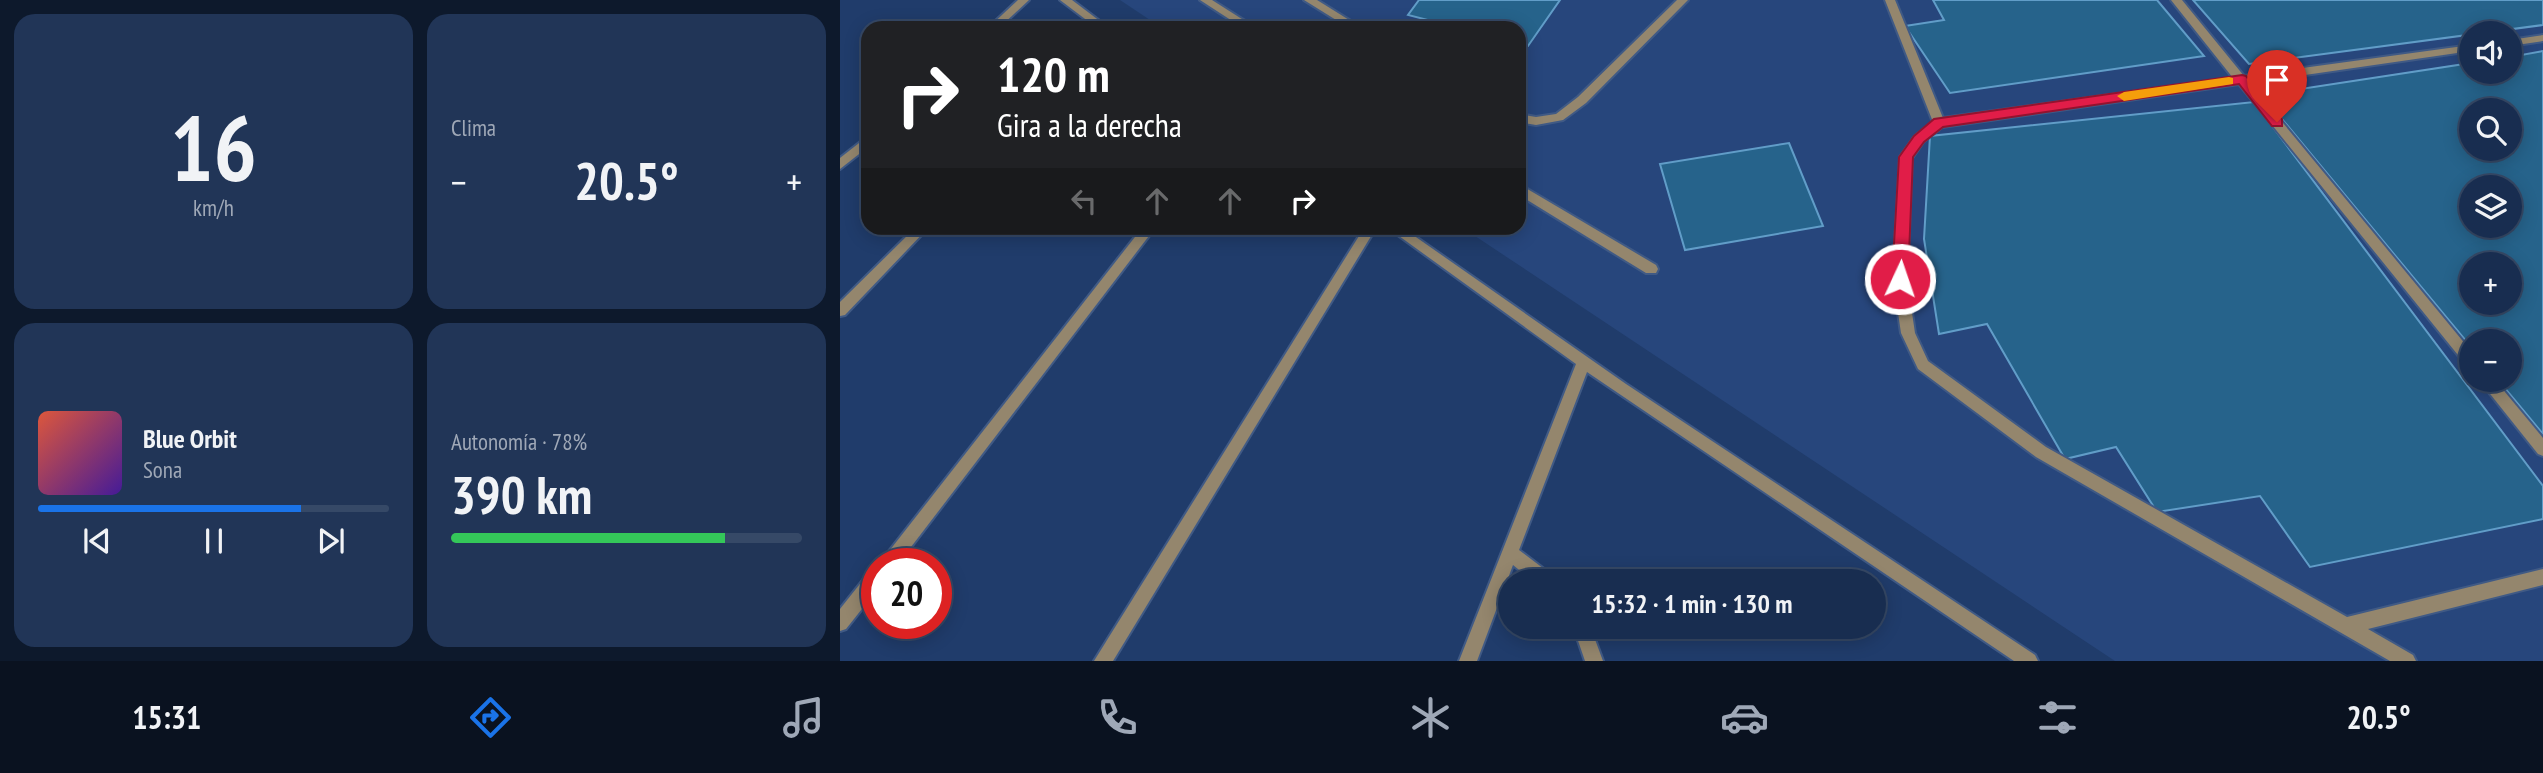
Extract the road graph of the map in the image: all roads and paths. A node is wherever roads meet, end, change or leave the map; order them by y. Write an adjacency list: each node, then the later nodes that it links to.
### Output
1 (1024, 0): 8 (street)
2 (1065, 0): 9 (street)
3 (1205, 0): 10 (street)
4 (1309, 0): 11 (street)
5 (1683, 0): 16 (street)
6 (1890, 0): 17 (street)
7 (2176, 0): 15 (street)
8 (1001, 21)
9 (1094, 21)
10 (1240, 21)
11 (1345, 21)
12 (2543, 38): 13 (street)
13 (2522, 41)
14 (2459, 50): 15 (street)
15 (2242, 79): 17 (street); 27 (street)
16 (1526, 119)
17 (1939, 123): 37 (street)
18 (861, 146): 19 (street)
19 (840, 165)
20 (1526, 193): 25 (street)
21 (915, 235): 26 (street)
22 (1144, 235): 31 (street)
23 (1366, 235): 39 (street)
24 (1404, 235): 28 (street)
25 (1651, 269)
26 (840, 311)
27 (2459, 346)
28 (1584, 362): 32 (street); 42 (street)
29 (2496, 392): 30 (street)
30 (2543, 449)
31 (899, 548)
32 (1510, 552): 33 (street); 40 (street)
33 (1531, 569)
34 (2543, 577): 37 (street)
35 (861, 596): 36 (street)
36 (840, 623)
37 (2346, 626): 43 (street)
38 (1586, 639): 41 (street)
39 (1103, 661)
40 (1468, 661)
41 (1594, 661)
42 (2029, 661)
43 (2407, 661)

